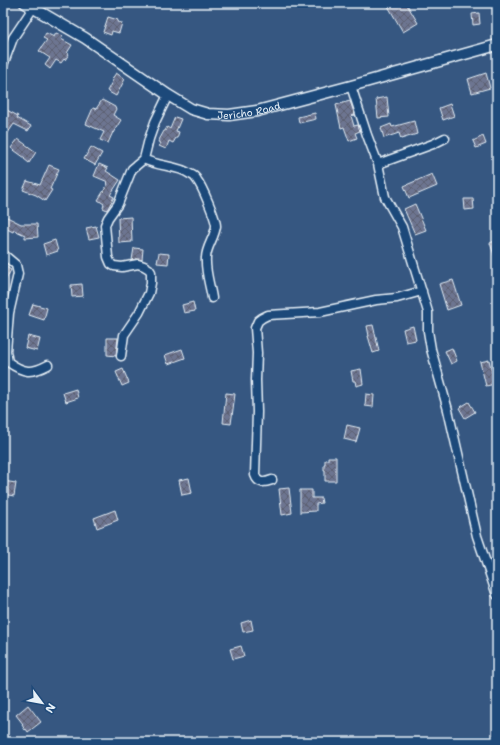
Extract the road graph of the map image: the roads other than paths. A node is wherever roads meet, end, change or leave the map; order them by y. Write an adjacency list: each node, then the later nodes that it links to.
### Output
1 (29, 6): 2 (street); 6 (street, Jericho Road)
2 (7, 43): 4 (street)
3 (497, 45): 5 (street, Jericho Road)
4 (3, 65)
5 (351, 86): 6 (street, Jericho Road); 9 (street)
6 (168, 95): 8 (street)
7 (445, 138): 9 (street)
8 (144, 159): 12 (street); 13 (street)
9 (378, 164): 11 (street)
10 (3, 254): 14 (street)
11 (422, 291): 15 (street); 16 (street)
12 (212, 298)
13 (121, 356)
14 (48, 365)
15 (272, 480)
16 (497, 595)

